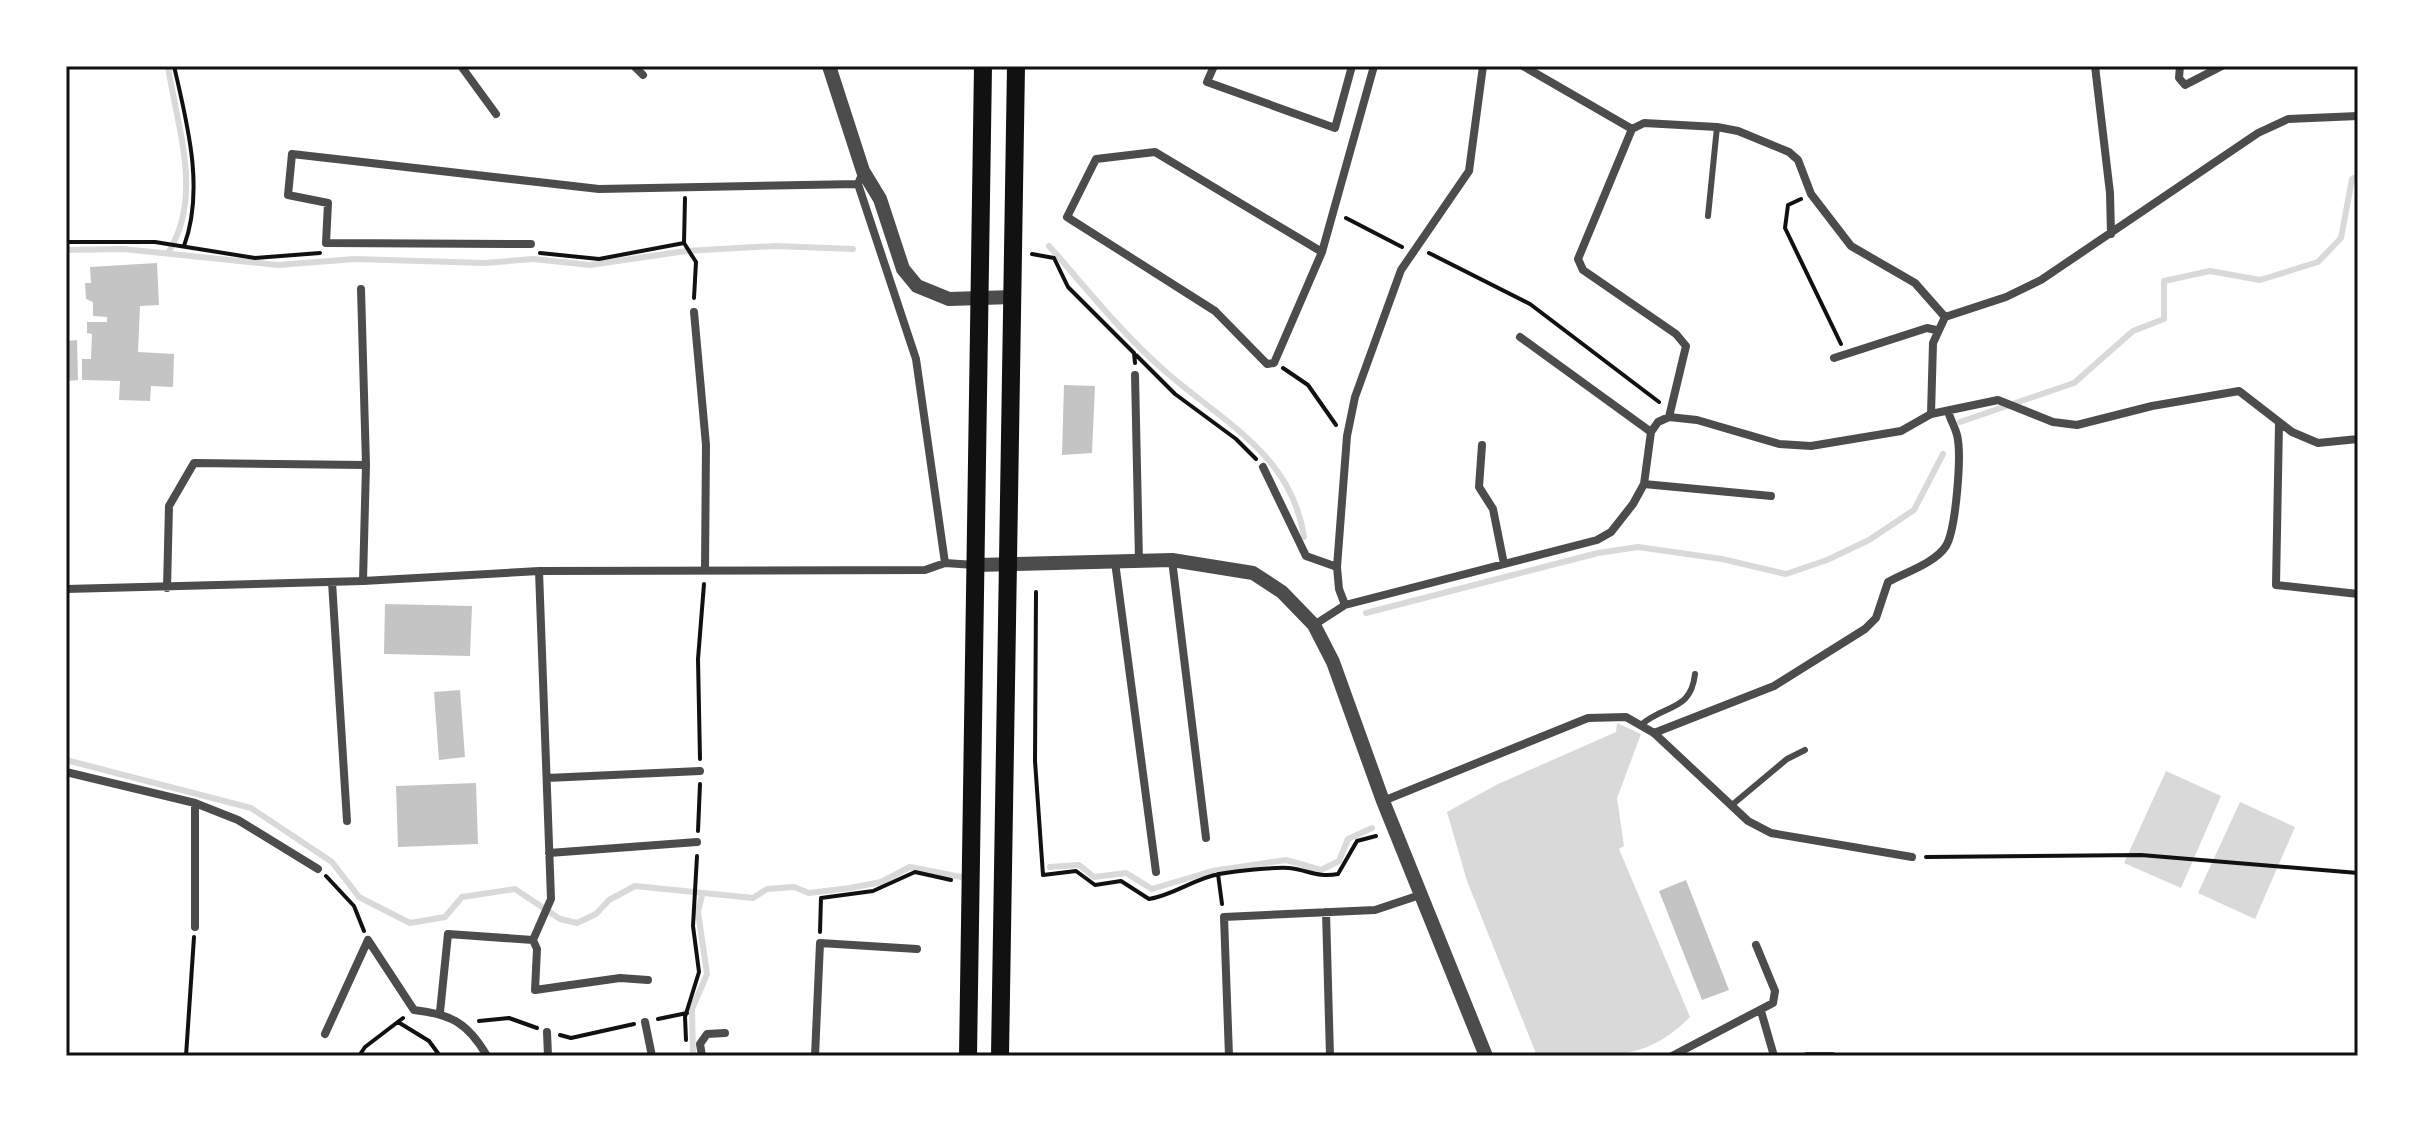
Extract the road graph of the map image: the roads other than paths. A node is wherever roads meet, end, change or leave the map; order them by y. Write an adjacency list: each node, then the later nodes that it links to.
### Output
1 (461, 66): 15 (street)
2 (634, 66): 14 (street)
3 (829, 66): 19 (street)
4 (983, 66): 26 (highway)
5 (1016, 66): 25 (highway)
6 (1214, 66): 7 (street)
7 (1352, 66)
8 (1374, 66): 23 (street)
9 (1483, 66): 51 (street)
10 (1523, 66): 18 (street)
11 (2095, 66): 21 (street)
12 (2180, 66): 13 (street)
13 (2222, 66)
14 (643, 75)
15 (496, 114)
16 (2358, 116): 21 (street)
17 (1717, 127): 18 (street); 20 (lane); 28 (street)
18 (1632, 129): 34 (street)
19 (861, 177): 22 (street); 26 (street); 47 (street)
20 (1708, 216)
21 (2111, 234): 28 (street)
22 (531, 244)
23 (1322, 252): 23 (street)
24 (361, 289): 40 (street)
25 (1013, 297): 26 (street); 48 (highway)
26 (980, 299): 50 (highway)
27 (694, 312): 52 (street)
28 (1945, 317): 29 (street)
29 (1936, 330): 31 (street); 35 (street)
30 (1520, 337): 37 (street)
31 (1834, 358)
32 (1135, 375): 45 (street)
33 (1948, 411): 35 (street); 36 (street); 63 (street)
34 (1670, 414): 35 (street); 37 (street)
35 (1931, 414)
36 (2279, 424): 38 (street); 58 (street)
37 (1651, 432): 42 (street)
38 (2358, 439)
39 (1482, 445): 49 (street)
40 (366, 465): 54 (street); 56 (street)
41 (1263, 467): 51 (street)
42 (1644, 484): 43 (street); 49 (street)
43 (1771, 496)
44 (1172, 560): 45 (street); 60 (street); 72 (street)
45 (1139, 561): 46 (street)
46 (1115, 562): 48 (street); 77 (street)
47 (945, 563): 50 (street); 52 (street)
48 (1009, 563): 50 (street); 97 (highway)
49 (1504, 564): 59 (street)
50 (976, 565): 96 (highway)
51 (1337, 567): 59 (street)
52 (705, 570): 53 (street)
53 (539, 571): 54 (street); 67 (street)
54 (363, 581): 55 (street)
55 (332, 582): 56 (street); 71 (street)
56 (167, 588): 57 (street)
57 (66, 589)
58 (2358, 594)
59 (1345, 605): 60 (street)
60 (1314, 625): 68 (street)
61 (1695, 674): 62 (lane)
62 (1642, 724): 63 (street); 68 (street)
63 (1654, 733): 70 (street)
64 (1805, 750): 70 (lane)
65 (700, 771): 67 (street)
66 (66, 772): 69 (street)
67 (547, 778): 74 (street)
68 (1383, 801): 78 (street)
69 (195, 803): 76 (street); 80 (street)
70 (1732, 805): 75 (street)
71 (347, 821)
72 (1206, 838)
73 (697, 842): 74 (street)
74 (549, 853): 81 (street)
75 (1912, 857)
76 (318, 869)
77 (1156, 872)
78 (1420, 895): 79 (street); 100 (street)
79 (1326, 912): 98 (street); 99 (street)
80 (195, 927)
81 (533, 940): 84 (street); 86 (street)
82 (1756, 945): 85 (street)
83 (917, 949): 95 (street)
84 (648, 980)
85 (1761, 1011): 101 (street); 102 (street)
86 (440, 1012): 90 (street); 91 (street)
87 (645, 1022): 93 (street)
88 (547, 1032): 92 (street)
89 (725, 1033): 94 (street)
90 (325, 1034)
91 (487, 1056)
92 (548, 1056)
93 (652, 1056)
94 (702, 1056)
95 (815, 1056)
96 (968, 1056)
97 (1000, 1056)
98 (1229, 1056)
99 (1330, 1056)
100 (1486, 1056)
101 (1672, 1056)
102 (1774, 1056)
103 (1807, 1056): 104 (street)
104 (1832, 1056)

